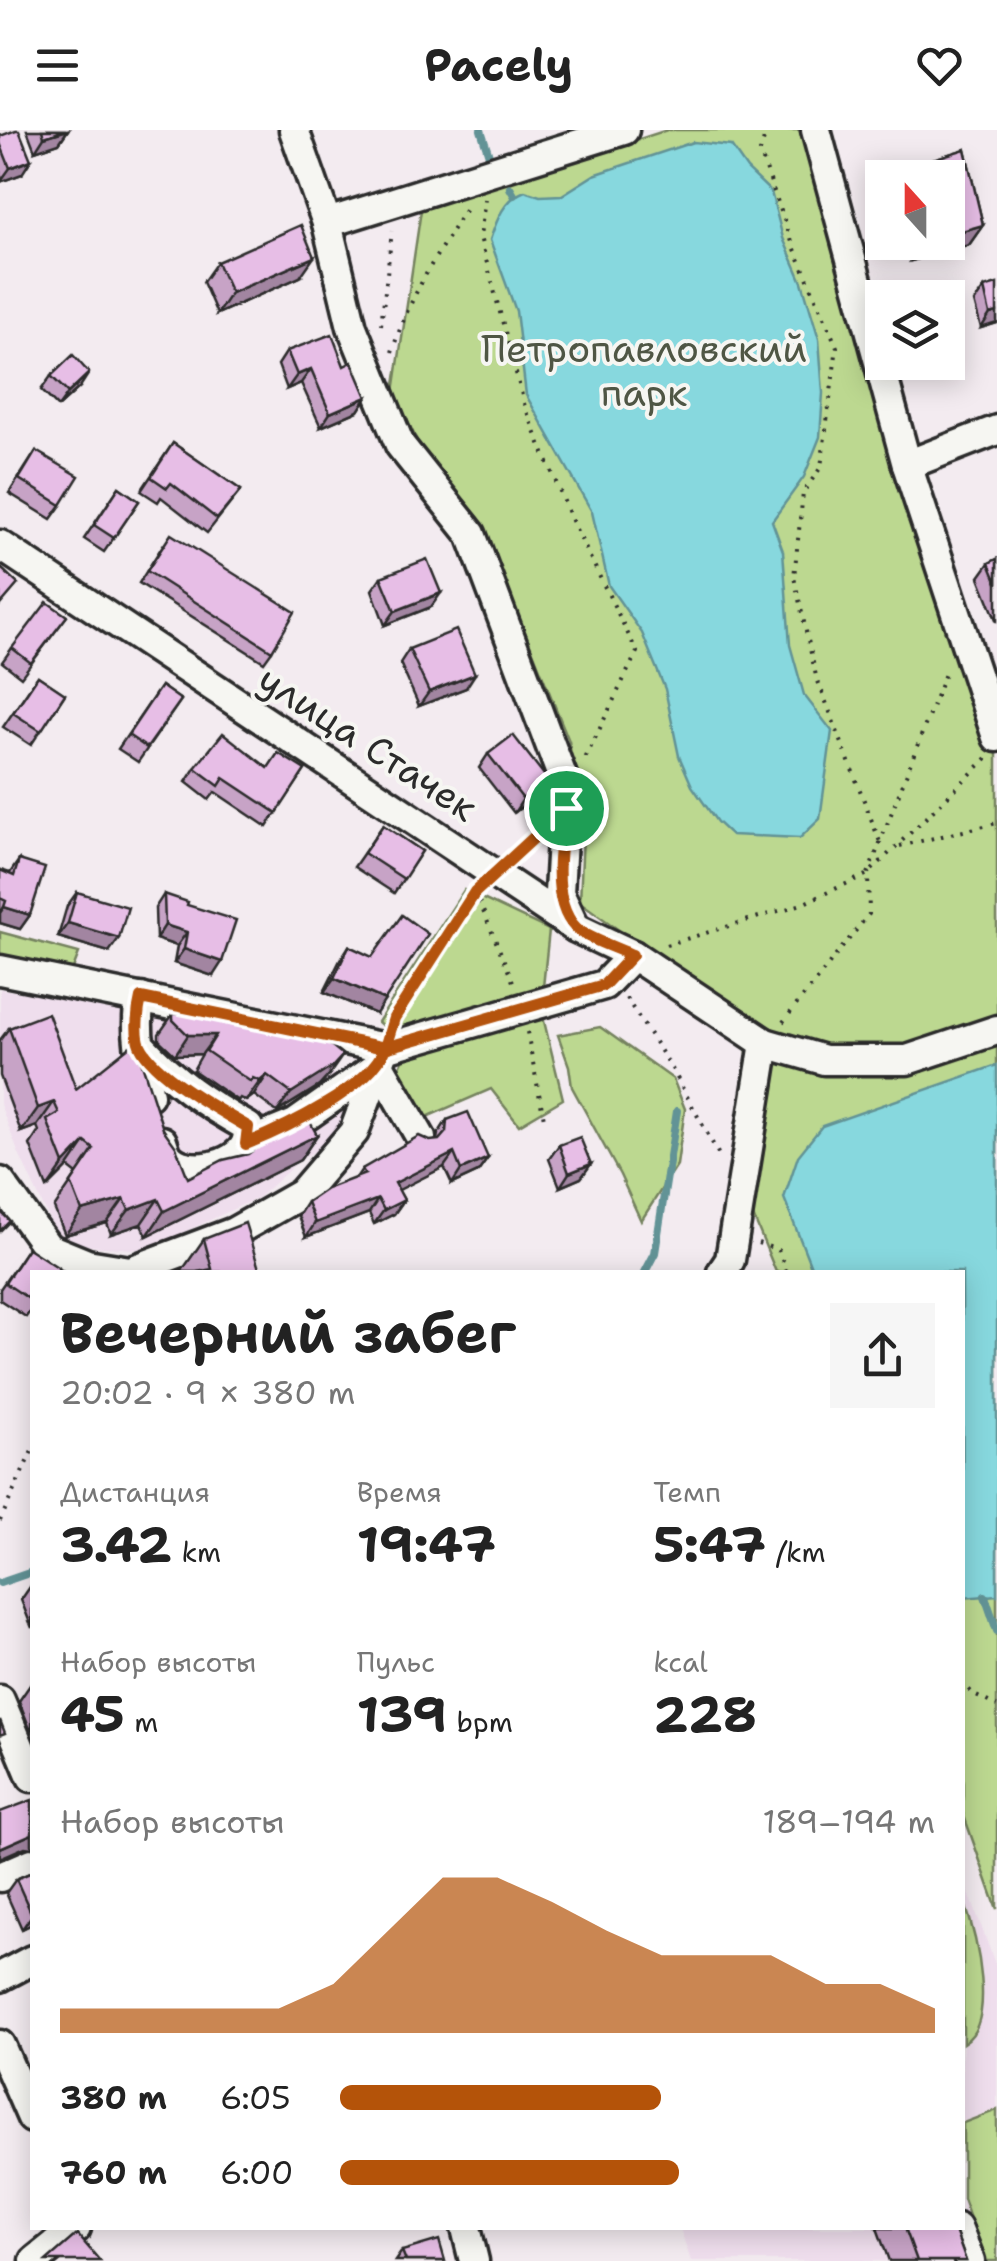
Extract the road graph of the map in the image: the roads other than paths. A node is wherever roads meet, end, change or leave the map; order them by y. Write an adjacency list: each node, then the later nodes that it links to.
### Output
1 (294, 130): 4 (street)
2 (624, 130): 4 (street)
3 (816, 130): 6 (street)
4 (328, 223): 9 (street)
5 (997, 430): 6 (street)
6 (907, 465): 8 (street)
7 (0, 545): 9 (street, улица Стачек)
8 (997, 737)
9 (576, 928): 10 (street, улица Стачек)
10 (632, 955): 14 (street, улица Стачек); 16 (street)
11 (0, 970): 12 (street)
12 (141, 998): 15 (street); 16 (street)
13 (997, 1030): 14 (street, улица Стачек)
14 (755, 1037): 22 (street)
15 (140, 1045): 18 (street); 18 (street)
16 (382, 1056): 17 (street); 18 (street); 21 (street)
17 (421, 1138)
18 (246, 1144)
19 (0, 1182): 20 (street)
20 (119, 1270)
21 (138, 1270)
22 (723, 1270)
23 (0, 1700): 24 (street)
24 (30, 1771)
25 (30, 1865): 26 (street)
26 (0, 1877)
27 (30, 1961): 28 (street)
28 (0, 1977)
29 (0, 2045): 30 (street)
30 (30, 2113)
31 (466, 2230): 35 (street)
32 (958, 2230): 36 (street)
33 (82, 2233): 34 (street)
34 (35, 2261)
35 (474, 2261)
36 (970, 2261)

